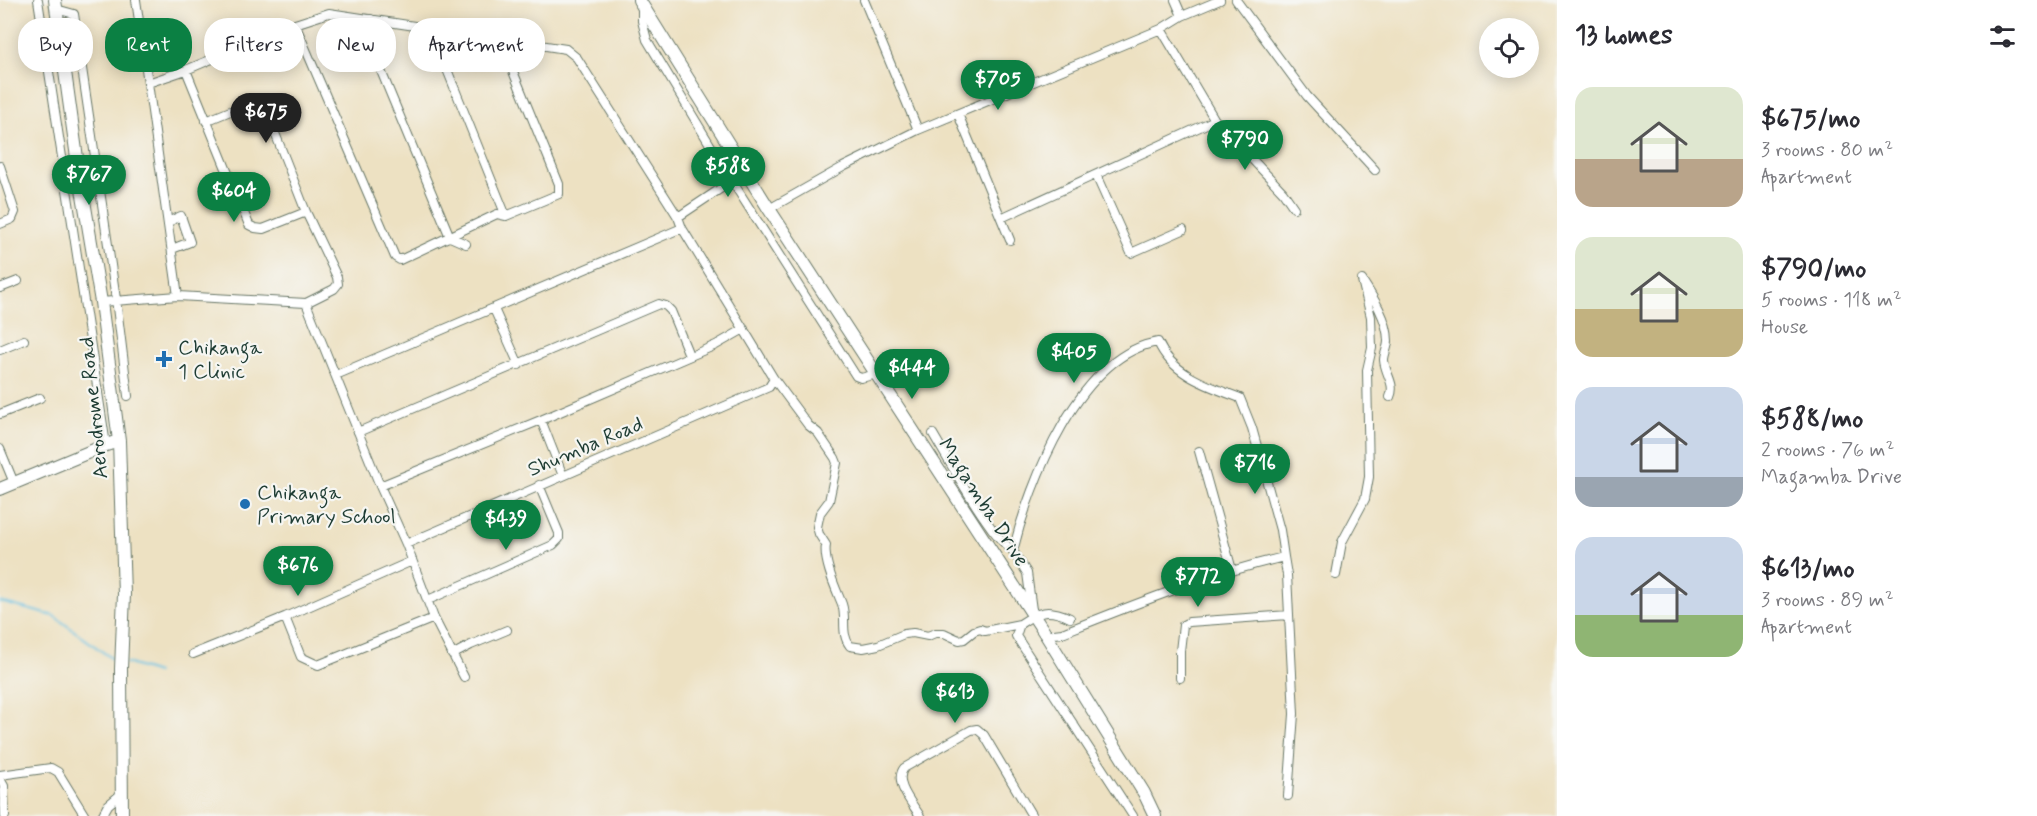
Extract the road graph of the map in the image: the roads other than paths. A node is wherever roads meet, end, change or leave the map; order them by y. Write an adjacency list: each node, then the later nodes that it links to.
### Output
1 (38, 0): 10 (street)
2 (136, 0): 22 (street)
3 (865, 0): 26 (street)
4 (1175, 0): 9 (street)
5 (1220, 0): 9 (street)
6 (1236, 0): 28 (street)
7 (641, 2): 29 (street, Magamba Drive); 31 (street)
8 (56, 8): 49 (street); 50 (street, Aerodrome Road)
9 (1182, 16): 13 (street)
10 (41, 18)
11 (364, 18): 12 (street)
12 (304, 21)
13 (1161, 28): 23 (street); 24 (street)
14 (304, 45): 42 (street)
15 (545, 46): 36 (street)
16 (49, 72): 69 (street)
17 (181, 72): 22 (street)
18 (187, 72): 25 (street)
19 (381, 72): 42 (street)
20 (448, 72): 35 (street)
21 (513, 72): 35 (street)
22 (148, 84): 38 (street)
23 (958, 114): 26 (street); 37 (street)
24 (1215, 120): 30 (street); 33 (street)
25 (206, 121): 34 (street); 34 (street)
26 (918, 130): 32 (street)
27 (0, 166): 39 (street)
28 (1375, 170)
29 (747, 174): 31 (street); 32 (street, Magamba Drive)
30 (1096, 175): 37 (street); 41 (street)
31 (732, 180): 36 (street); 58 (street)
32 (769, 208): 58 (street, Magamba Drive)
33 (1294, 208)
34 (306, 212): 51 (street)
35 (506, 216): 42 (street)
36 (678, 217): 40 (street)
37 (1001, 218): 43 (street)
38 (168, 222): 45 (street); 45 (street)
39 (0, 224)
40 (682, 228): 52 (street); 53 (street)
41 (1183, 230)
42 (450, 237): 44 (street)
43 (1010, 240)
44 (466, 244)
45 (172, 249): 48 (street)
46 (18, 281): 47 (street)
47 (0, 288)
48 (178, 296): 49 (street); 51 (street)
49 (116, 299): 50 (street); 61 (street)
50 (101, 302): 68 (street, Aerodrome Road)
51 (306, 303): 59 (street)
52 (494, 309): 57 (street); 59 (street)
53 (744, 329): 56 (street); 60 (street)
54 (24, 340): 55 (street)
55 (0, 350)
56 (689, 355): 57 (street); 65 (street)
57 (519, 365): 66 (street)
58 (877, 374): 84 (street, Magamba Drive)
59 (336, 375): 66 (street)
60 (774, 379): 72 (street, Shumba Road); 89 (street)
61 (128, 396)
62 (1390, 397): 82 (street)
63 (40, 399): 64 (street)
64 (0, 414)
65 (541, 420): 72 (street); 75 (street)
66 (358, 432): 75 (street)
67 (933, 434): 78 (street)
68 (119, 441): 69 (street); 97 (street, Aerodrome Road)
69 (106, 445): 73 (street)
70 (0, 449): 73 (street)
71 (1199, 451): 81 (street)
72 (563, 476): 74 (street, Shumba Road)
73 (14, 483): 76 (street)
74 (539, 485): 77 (street, Shumba Road); 83 (street)
75 (380, 486): 77 (street)
76 (0, 489)
77 (406, 544): 80 (street)
78 (1012, 551): 79 (street); 84 (street)
79 (1284, 557): 81 (street); 85 (street)
80 (412, 561): 83 (street); 86 (street)
81 (1232, 570): 91 (street)
82 (1336, 575)
83 (428, 600): 87 (street)
84 (1033, 615): 88 (street); 89 (street); 91 (street, Magamba Drive)
85 (1289, 615): 95 (street); 98 (street)
86 (285, 617): 87 (street); 92 (street)
87 (434, 618): 93 (street)
88 (1070, 618)
89 (1020, 624): 105 (street)
90 (507, 630): 93 (street)
91 (1046, 635): 106 (street, Magamba Drive)
92 (193, 654)
93 (452, 655): 94 (street)
94 (464, 677)
95 (1180, 678)
96 (0, 777): 99 (street); 100 (street)
97 (122, 794): 101 (street); 102 (street, Aerodrome Road)
98 (1288, 796)
99 (5, 816)
100 (85, 816)
101 (102, 816)
102 (122, 816)
103 (920, 816): 104 (street)
104 (1032, 816)
105 (1133, 816)
106 (1155, 816)

